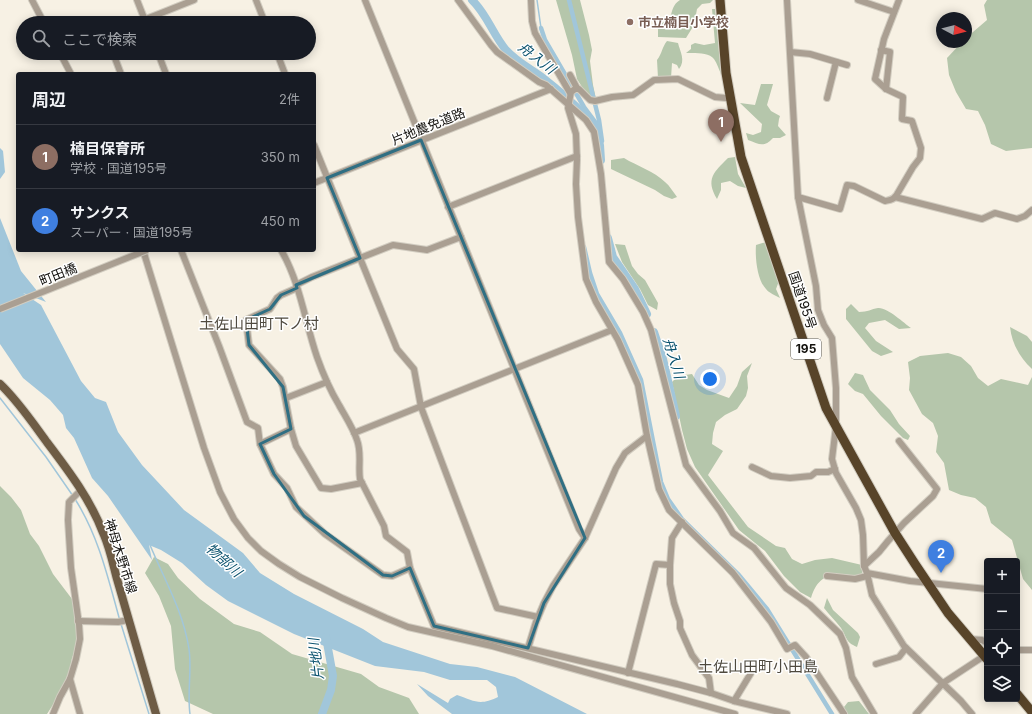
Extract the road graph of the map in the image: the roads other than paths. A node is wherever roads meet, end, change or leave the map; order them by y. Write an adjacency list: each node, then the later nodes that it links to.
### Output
1 (32, 0): 13 (street)
2 (137, 0): 14 (street)
3 (194, 0): 15 (street)
4 (256, 0): 16 (street)
5 (365, 0): 36 (street)
6 (458, 0): 30 (street)
7 (531, 0): 32 (street)
8 (720, 0): 33 (highway, 国道195号 / 195)
9 (787, 0): 18 (street)
10 (858, 0): 12 (street)
11 (899, 0): 12 (street)
12 (894, 12): 17 (street)
13 (40, 16)
14 (143, 16)
15 (157, 16)
16 (262, 16)
17 (881, 50): 31 (street); 31 (street)
18 (790, 52): 23 (street); 41 (street)
19 (64, 60): 25 (street)
20 (116, 60): 26 (street)
21 (161, 60): 27 (street)
22 (280, 60): 28 (street)
23 (836, 62): 24 (street); 34 (street)
24 (847, 65)
25 (70, 72)
26 (120, 72)
27 (165, 72)
28 (284, 72)
29 (570, 75): 32 (street)
30 (551, 89): 35 (street); 36 (street, 片地農免道路)
31 (886, 89): 42 (street)
32 (573, 91): 33 (street); 35 (street)
33 (730, 97): 59 (highway, 国道195号 / 195)
34 (827, 98)
35 (569, 102): 38 (street); 105 (street)
36 (421, 140): 39 (street, 片地農免道路); 43 (street)
37 (316, 150): 39 (street)
38 (577, 156): 43 (street); 53 (street)
39 (327, 178): 40 (street, 片地農免道路); 50 (street)
40 (316, 182)
41 (798, 197): 42 (street); 59 (street)
42 (895, 197): 44 (street)
43 (448, 207): 45 (street)
44 (1032, 210)
45 (461, 237): 50 (street); 54 (street)
46 (142, 252): 52 (street, 町田橋, bridge)
47 (144, 252): 102 (street)
48 (182, 252): 64 (street)
49 (282, 252): 51 (street)
50 (360, 258): 51 (street); 58 (street)
51 (296, 286): 55 (street); 57 (street)
52 (0, 309)
53 (612, 330): 54 (street); 62 (street)
54 (514, 369): 58 (street); 71 (street)
55 (327, 382): 57 (street); 61 (street)
56 (0, 384): 68 (main road, 神母木野市線)
57 (286, 398): 60 (street)
58 (420, 407): 61 (street); 79 (street)
59 (836, 426): 66 (street); 70 (highway, 国道195号 / 195)
60 (291, 429): 64 (street); 67 (street)
61 (354, 433): 67 (street)
62 (647, 436): 69 (street); 71 (street)
63 (899, 441): 70 (street)
64 (260, 444): 74 (street)
65 (752, 467): 66 (street)
66 (835, 469): 73 (street)
67 (362, 484): 74 (street)
68 (79, 491): 80 (main road, 神母木野市線); 81 (street)
69 (682, 522): 72 (street); 104 (street)
70 (895, 533): 73 (street); 77 (highway, 国道195号 / 195)
71 (585, 538): 79 (street)
72 (670, 565): 91 (street); 95 (street)
73 (864, 566): 75 (street)
74 (410, 568): 84 (street)
75 (867, 574): 76 (street); 77 (street); 85 (street)
76 (827, 576)
77 (927, 583): 78 (street); 82 (highway, 国道195号 / 195)
78 (984, 589)
79 (538, 617): 84 (street)
80 (128, 620): 81 (street); 101 (main road, 神母木野市線)
81 (78, 621): 93 (street)
82 (969, 639): 83 (street); 88 (highway, 国道195号 / 195)
83 (984, 641)
84 (528, 648): 91 (street)
85 (906, 648): 90 (street); 94 (street)
86 (1020, 650): 87 (street)
87 (1032, 650)
88 (984, 656)
89 (984, 659): 94 (street)
90 (876, 664)
91 (628, 673): 95 (street)
92 (751, 673): 97 (street)
93 (70, 679): 99 (street); 100 (street)
94 (943, 683): 106 (street); 107 (street)
95 (711, 693): 97 (street)
96 (1020, 698): 98 (highway)
97 (734, 701): 103 (street)
98 (1032, 712)
99 (53, 714)
100 (80, 714)
101 (156, 714)
102 (735, 714)
103 (787, 714)
104 (844, 714)
105 (874, 714)
106 (916, 714)
107 (972, 714)

